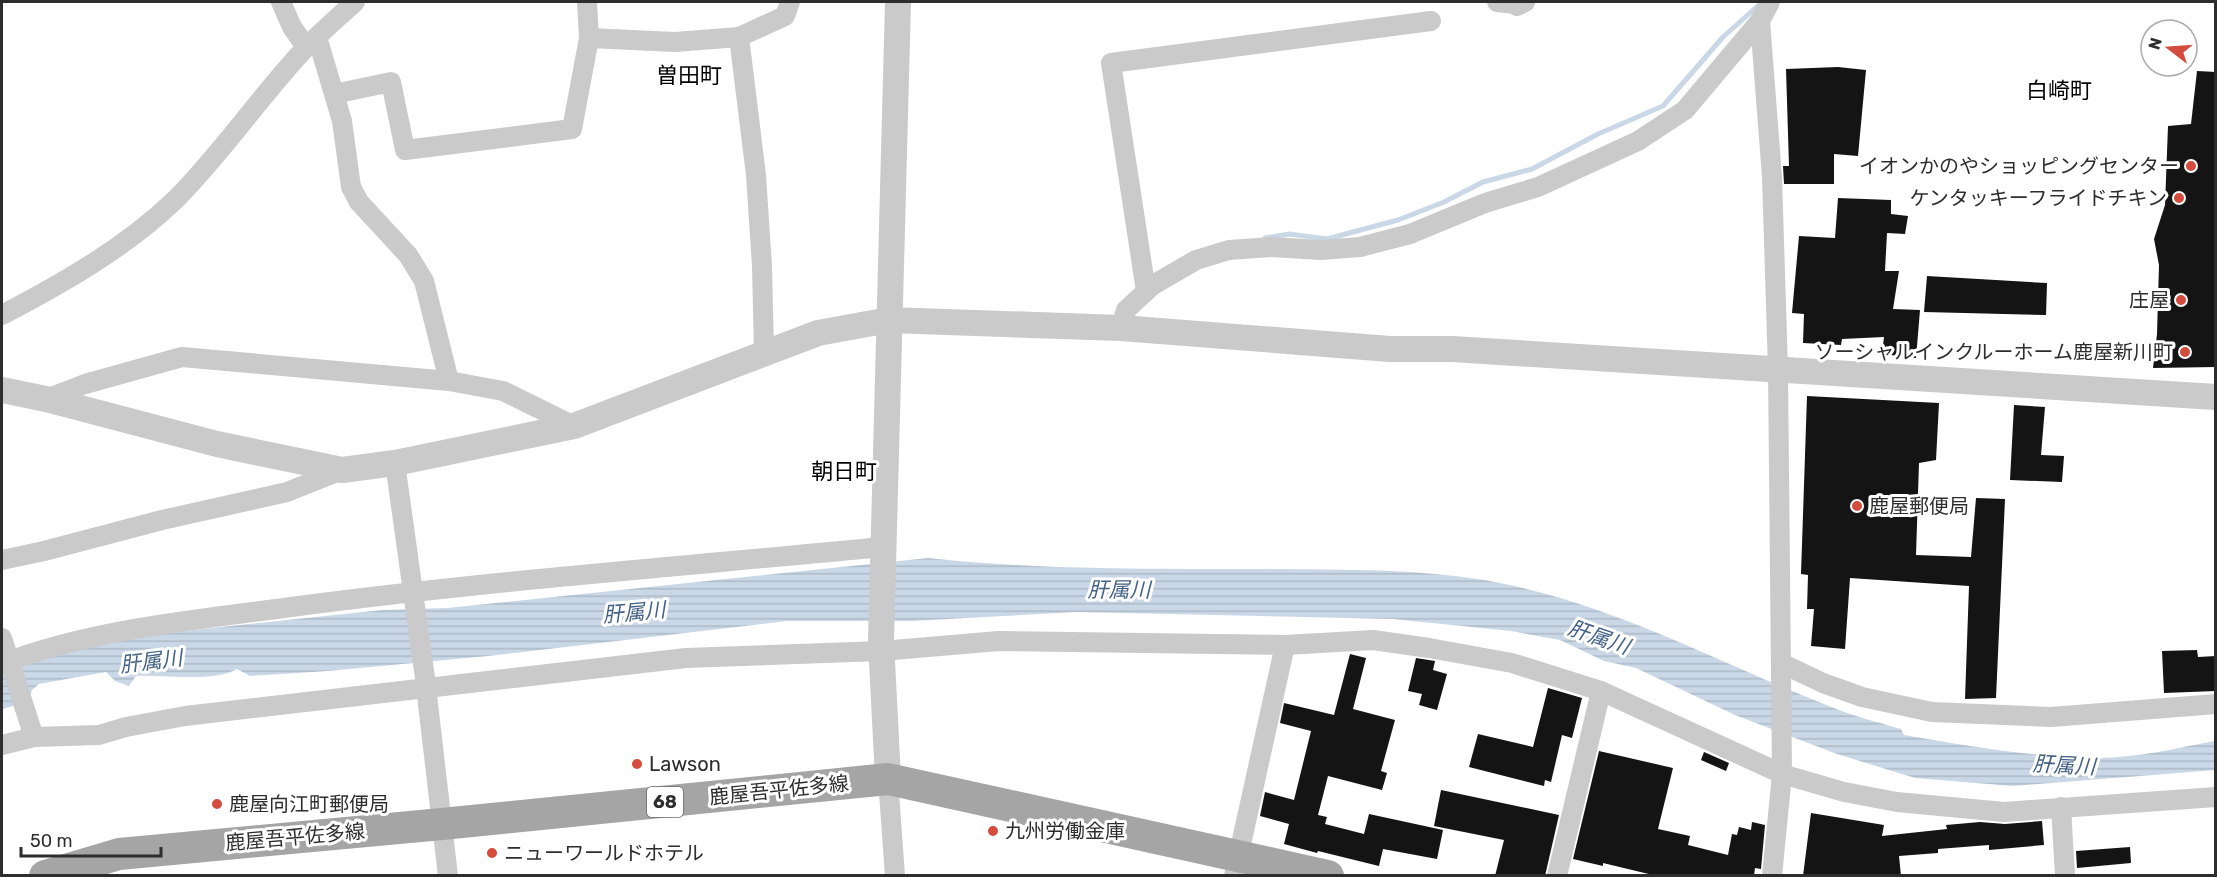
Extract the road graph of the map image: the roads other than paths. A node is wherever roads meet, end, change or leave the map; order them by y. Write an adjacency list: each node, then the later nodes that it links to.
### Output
1 (280, 2): 13 (street)
2 (355, 2): 13 (street)
3 (587, 2): 12 (street)
4 (790, 2): 11 (street)
5 (898, 2): 17 (street)
6 (1497, 2): 7 (street)
7 (1525, 2)
8 (1770, 2): 10 (street)
9 (1431, 21): 15 (street)
10 (1760, 21): 15 (street); 20 (street)
11 (739, 37): 12 (street); 19 (street)
12 (589, 38): 14 (street)
13 (311, 42): 14 (street); 16 (street)
14 (334, 94): 21 (street)
15 (1146, 291): 18 (street)
16 (2, 315)
17 (889, 320): 18 (street); 19 (street); 28 (street)
18 (1121, 328): 20 (street)
19 (764, 353): 25 (street)
20 (1778, 370): 23 (street); 35 (street)
21 (449, 381): 24 (street); 25 (street)
22 (2, 390): 24 (street)
23 (2216, 397)
24 (46, 399): 27 (street)
25 (574, 426): 26 (street)
26 (395, 463): 27 (street); 30 (street)
27 (342, 470): 29 (street)
28 (883, 554): 30 (street); 33 (street)
29 (2, 560)
30 (414, 596): 34 (street); 36 (street)
31 (2, 638): 34 (street)
32 (1285, 645): 33 (street); 37 (street); 46 (street)
33 (881, 646): 36 (street); 42 (street)
34 (8, 665): 39 (street)
35 (1781, 670): 38 (street); 41 (street)
36 (426, 682): 39 (street); 45 (street)
37 (1601, 691): 41 (street); 51 (street)
38 (2216, 704)
39 (34, 737): 40 (street)
40 (2, 746)
41 (1782, 769): 44 (street); 52 (street)
42 (888, 779): 45 (main road, 鹿屋吾平佐多線 / 68); 46 (main road, 鹿屋吾平佐多線 / 68); 49 (street)
43 (2216, 797): 44 (street)
44 (2061, 807): 53 (street)
45 (442, 825): 47 (main road, 鹿屋吾平佐多線 / 68); 48 (street)
46 (1236, 866): 50 (main road, 鹿屋吾平佐多線 / 68)
47 (45, 876)
48 (448, 876)
49 (895, 876)
50 (1328, 876)
51 (1557, 876)
52 (1772, 876)
53 (2065, 876)

